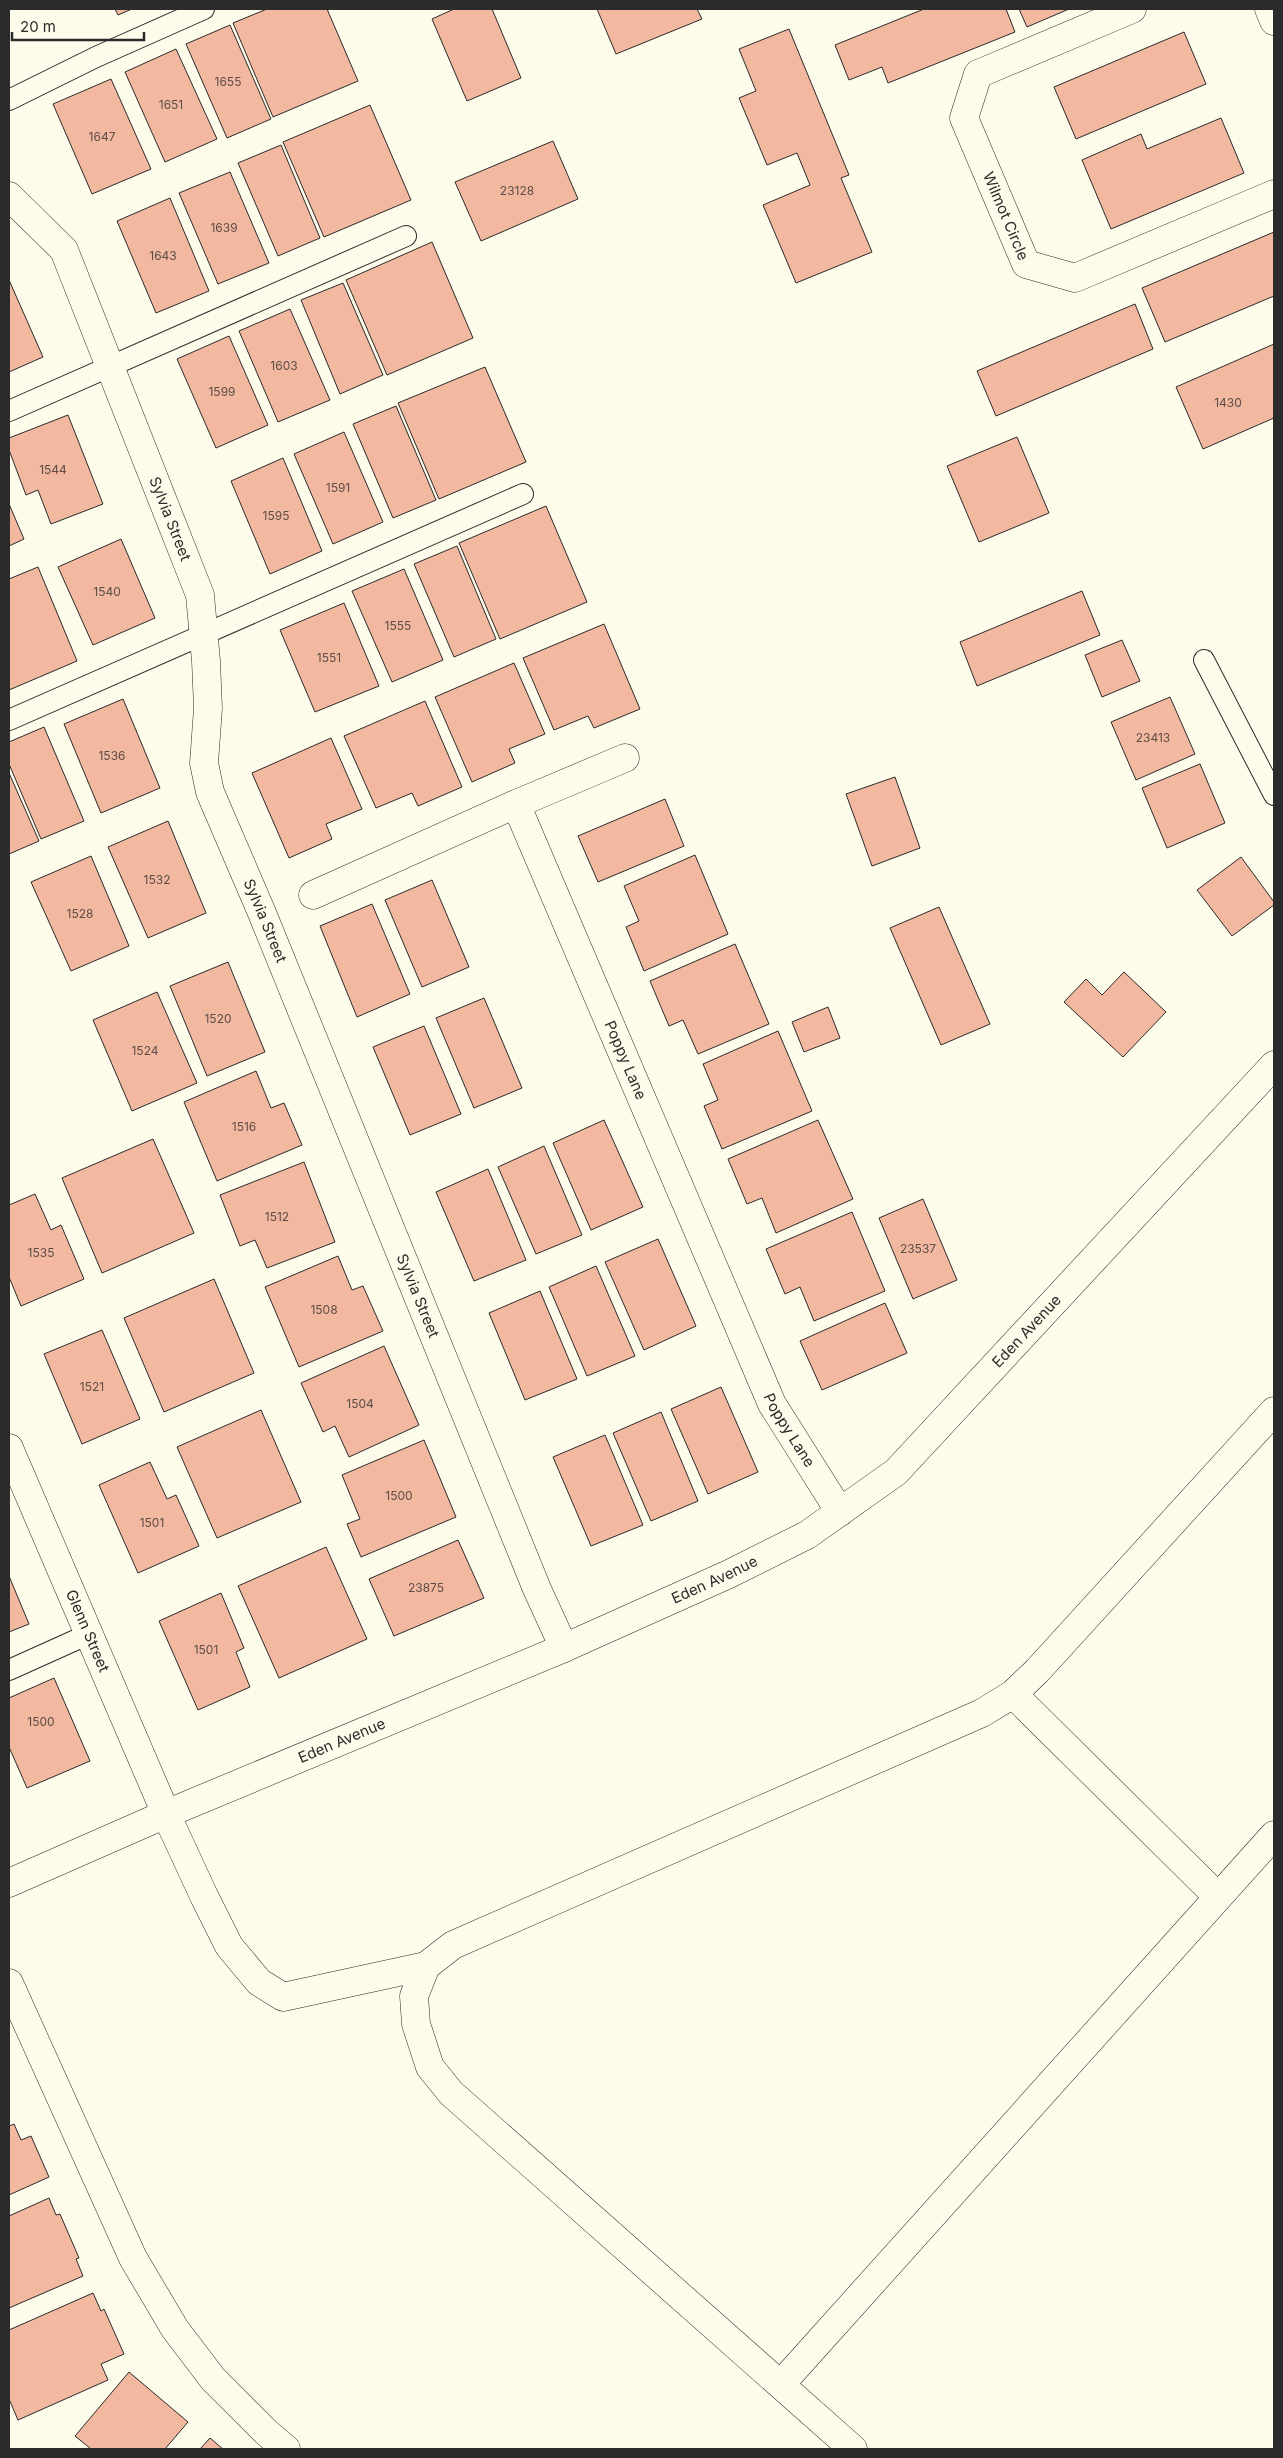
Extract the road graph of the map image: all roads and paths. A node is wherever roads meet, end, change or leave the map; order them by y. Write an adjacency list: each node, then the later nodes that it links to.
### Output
1 (204, 9): 5 (lane)
2 (1132, 9): 6 (street, Wilmot Circle)
3 (1269, 9): 4 (street)
4 (1274, 21)
5 (9, 100)
6 (1274, 194)
7 (9, 196): 9 (street, Sylvia Street)
8 (406, 236): 9 (lane)
9 (110, 367): 10 (lane); 12 (street, Sylvia Street)
10 (9, 411)
11 (523, 494): 12 (lane)
12 (204, 634): 14 (lane); 24 (street, Sylvia Street)
13 (1204, 660): 16 (lane)
14 (9, 720)
15 (625, 758): 17 (street)
16 (1274, 796)
17 (516, 804): 18 (street); 22 (street, Poppy Lane)
18 (312, 895)
19 (1274, 1065): 22 (street, Eden Avenue)
20 (1274, 1411): 26 (street)
21 (9, 1448): 23 (street, Glenn Street)
22 (840, 1512): 24 (street, Eden Avenue)
23 (89, 1634): 25 (lane); 27 (street, Glenn Street)
24 (564, 1648): 27 (street, Eden Avenue)
25 (9, 1670)
26 (1013, 1694): 30 (street); 31 (street)
27 (166, 1814): 29 (street, Eden Avenue); 31 (street, Glenn Street)
28 (1274, 1835): 30 (street)
29 (9, 1883)
30 (1218, 1897): 33 (street)
31 (426, 1966): 33 (street)
32 (9, 1983): 34 (street)
33 (781, 2384): 35 (street)
34 (286, 2449)
35 (854, 2449)

